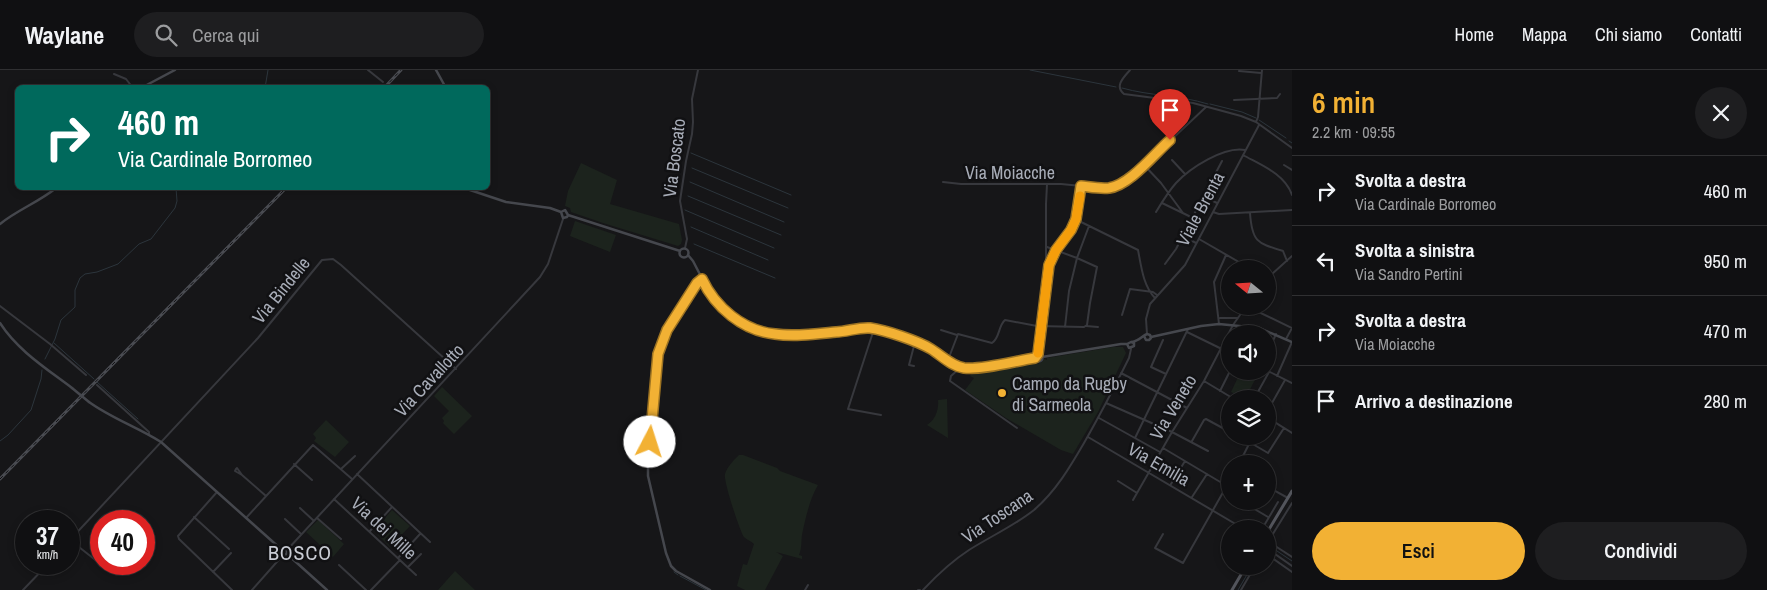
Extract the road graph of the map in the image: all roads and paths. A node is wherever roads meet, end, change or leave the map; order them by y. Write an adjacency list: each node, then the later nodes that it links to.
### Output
1 (176, 70): 11 (street)
2 (368, 70): 9 (street)
3 (436, 70): 12 (street)
4 (698, 70): 56 (street, Via Boscato)
5 (1130, 70): 16 (street)
6 (1239, 71): 7 (street)
7 (1262, 71): 14 (street)
8 (114, 74): 10 (street)
9 (382, 82)
10 (131, 85)
11 (147, 85)
12 (444, 85)
13 (1280, 94): 14 (street)
14 (1260, 98): 15 (street); 19 (street)
15 (1234, 100)
16 (1202, 106): 17 (street); 18 (street, Via Moiacche)
17 (1206, 107): 18 (street, Via Moiacche); 19 (street)
18 (1199, 114): 26 (street, Via Moiacche)
19 (1256, 122): 20 (street)
20 (1259, 125): 21 (street); 22 (street, Viale Brenta)
21 (1292, 148)
22 (1245, 150): 23 (street, Viale Brenta); 29 (street)
23 (1242, 155): 36 (street); 39 (street, Viale Brenta)
24 (1172, 160): 29 (street)
25 (1222, 161): 37 (street)
26 (1144, 164): 32 (street, Via Moiacche); 35 (street)
27 (1284, 165): 28 (street)
28 (1292, 170)
29 (1185, 174): 35 (street)
30 (943, 182): 31 (street, Via Moiacche)
31 (1047, 184): 32 (street, Via Moiacche); 66 (street)
32 (1081, 186): 49 (street)
33 (53, 190): 50 (street)
34 (470, 190): 41 (street)
35 (1168, 192): 38 (street); 44 (street)
36 (1292, 194)
37 (1203, 196): 39 (street); 48 (street)
38 (1162, 203): 42 (street); 44 (street)
39 (1217, 204): 43 (street, Viale Brenta)
40 (1292, 210): 45 (street)
41 (561, 212): 46 (street); 47 (street)
42 (1156, 212)
43 (1213, 212): 45 (street); 53 (street, Viale Brenta)
44 (1182, 213): 48 (street)
45 (1250, 213): 64 (street)
46 (568, 215): 47 (street); 58 (street)
47 (563, 218): 108 (street, Via Cavallotto)
48 (1192, 218): 52 (street)
49 (1076, 219): 51 (street); 57 (street)
50 (0, 224)
51 (1089, 226): 62 (street); 69 (street)
52 (1183, 236): 54 (street); 65 (street)
53 (1199, 239): 54 (street, Viale Brenta); 60 (street)
54 (1196, 243): 70 (street, Viale Brenta)
55 (1047, 247): 57 (street)
56 (685, 248): 58 (street); 59 (street)
57 (1056, 250): 62 (street); 66 (street)
58 (680, 251): 59 (street)
59 (688, 255): 68 (street)
60 (1226, 255): 63 (street); 76 (street)
61 (1292, 256): 64 (street)
62 (1077, 258): 81 (street); 83 (street)
63 (1235, 260)
64 (1287, 261): 67 (street)
65 (1165, 264)
66 (1049, 265): 82 (street)
67 (1276, 271)
68 (702, 279): 86 (street); 218 (street)
69 (1150, 292): 70 (street); 71 (street); 73 (street)
70 (1157, 295): 71 (street, Viale Brenta)
71 (1155, 298): 91 (street, Viale Brenta)
72 (0, 306): 111 (street)
73 (1122, 315)
74 (1240, 315): 77 (street, Via Veneto)
75 (1262, 315): 85 (street)
76 (1219, 318): 77 (street); 79 (street)
77 (1238, 318): 80 (street, Via Veneto)
78 (0, 323): 134 (street, bridge)
79 (1220, 324): 80 (street); 88 (street)
80 (1233, 325)
81 (1086, 326): 83 (street); 84 (street)
82 (1041, 327): 83 (street); 90 (street); 102 (street)
83 (1064, 327)
84 (1098, 327)
85 (1292, 328): 93 (street)
86 (874, 329): 96 (street); 125 (street)
87 (941, 330): 90 (street)
88 (1187, 330): 92 (street); 101 (street); 110 (street)
89 (1276, 334): 93 (street)
90 (957, 335): 105 (street)
91 (1146, 335): 92 (street); 94 (street); 97 (street)
92 (1151, 337): 94 (street)
93 (1286, 339): 98 (street)
94 (1146, 340): 100 (street)
95 (1163, 340): 110 (street)
96 (916, 342): 105 (street); 106 (street)
97 (1132, 342): 99 (street); 100 (street)
98 (1292, 342): 112 (street)
99 (1127, 344): 100 (street); 103 (street)
100 (1133, 348): 109 (street, Via Toscana)
101 (1220, 348): 115 (street, Via Veneto)
102 (1038, 354): 103 (street); 104 (street)
103 (1042, 357): 104 (street)
104 (1035, 358): 107 (street)
105 (948, 360): 107 (street)
106 (914, 366)
107 (960, 367): 130 (street)
108 (456, 369): 138 (street, Via Bindelle); 150 (street, Via Cavallotto)
109 (1121, 373): 119 (street); 121 (street, Via Toscana)
110 (1166, 374): 119 (street)
111 (86, 375)
112 (1277, 376): 114 (street)
113 (1226, 380): 118 (street)
114 (1284, 380): 116 (street); 120 (street)
115 (1204, 381): 118 (street); 123 (street, Via Veneto)
116 (1292, 383)
117 (97, 385): 134 (street)
118 (1220, 391)
119 (1157, 392): 122 (street); 127 (street)
120 (1276, 395)
121 (1106, 402): 126 (street, Via Toscana); 127 (street)
122 (1176, 402): 123 (street); 124 (street)
123 (1187, 408): 132 (street, Via Veneto)
124 (1172, 411)
125 (881, 416)
126 (1099, 418): 135 (street, Via Toscana); 136 (street)
127 (1144, 420): 132 (street); 136 (street)
128 (1276, 423): 131 (street)
129 (1221, 427): 139 (street)
130 (1017, 428)
131 (1284, 428): 133 (street); 137 (street)
132 (1172, 432): 139 (street); 142 (street, Via Veneto)
133 (1292, 433)
134 (149, 434): 138 (street)
135 (1088, 437): 149 (street, Via Emilia); 220 (street, Via Toscana)
136 (1135, 438): 144 (street)
137 (1276, 440)
138 (160, 442): 159 (street); 186 (street)
139 (1192, 442): 143 (street)
140 (1255, 445): 141 (street)
141 (1273, 445)
142 (1163, 448): 144 (street, Via Veneto); 146 (street)
143 (1208, 451)
144 (1161, 452): 149 (street, Via Veneto)
145 (354, 456): 148 (street)
146 (1185, 461): 151 (street); 157 (street)
147 (294, 464): 148 (street); 153 (street); 163 (street)
148 (342, 469): 154 (street)
149 (1149, 472): 157 (street, Via Emilia); 161 (street, Via Veneto)
150 (357, 474): 154 (street, Via Cavallotto); 170 (street)
151 (1206, 474): 156 (street); 164 (street)
152 (242, 475): 163 (street)
153 (312, 480)
154 (352, 480): 166 (street, Via Cavallotto)
155 (1118, 481): 161 (street)
156 (1221, 483)
157 (1171, 485): 164 (street, Via Emilia)
158 (1276, 491): 165 (street)
159 (217, 492): 176 (street); 178 (street)
160 (1292, 492): 165 (main road)
161 (1137, 493): 167 (street, Via Veneto)
162 (1221, 495): 172 (street)
163 (266, 496): 178 (street)
164 (1192, 497): 172 (street, Via Emilia)
165 (1288, 498): 183 (main road)
166 (334, 499): 179 (street, Via Cavallotto); 187 (street, Via dei Mille)
167 (1132, 500)
168 (1278, 502): 177 (street)
169 (1292, 503): 174 (street)
170 (392, 507): 187 (street); 189 (street)
171 (300, 508): 184 (street)
172 (1212, 510): 181 (street, Via Emilia); 190 (street)
173 (1256, 510): 177 (street)
174 (1287, 511): 175 (street); 185 (street)
175 (1292, 514)
176 (194, 517): 193 (street); 205 (street)
177 (1268, 517): 182 (street)
178 (246, 518): 197 (street)
179 (317, 518): 184 (street, Via Cavallotto); 191 (street)
180 (285, 519): 188 (street)
181 (1229, 520)
182 (1266, 520)
183 (1275, 520)
184 (314, 521): 188 (street, Via Cavallotto)
185 (1276, 528)
186 (80, 529)
187 (370, 531): 200 (street, Via dei Mille)
188 (301, 534): 197 (street, Via Cavallotto)
189 (420, 534): 192 (street); 200 (street)
190 (1164, 534)
191 (341, 539)
192 (430, 542)
193 (229, 549)
194 (1276, 549): 199 (street)
195 (1276, 552): 203 (street)
196 (232, 553): 205 (street)
197 (286, 553): 214 (street, Via Cavallotto); 215 (street)
198 (421, 554): 204 (street)
199 (1292, 557)
200 (399, 559): 204 (street, Via dei Mille); 217 (street)
201 (1276, 561): 206 (street)
202 (339, 565): 216 (street)
203 (1292, 566)
204 (408, 567): 208 (street, Via dei Mille)
205 (213, 572): 213 (street)
206 (1292, 572)
207 (38, 575): 212 (street)
208 (416, 575)
209 (1241, 575): 221 (main road)
210 (1250, 575): 222 (street)
211 (808, 585): 219 (street)
212 (24, 590)
213 (232, 590)
214 (252, 590)
215 (327, 590)
216 (366, 590)
217 (371, 590)
218 (710, 590)
219 (804, 590)
220 (920, 590)
221 (1232, 590)
222 (1241, 590)

